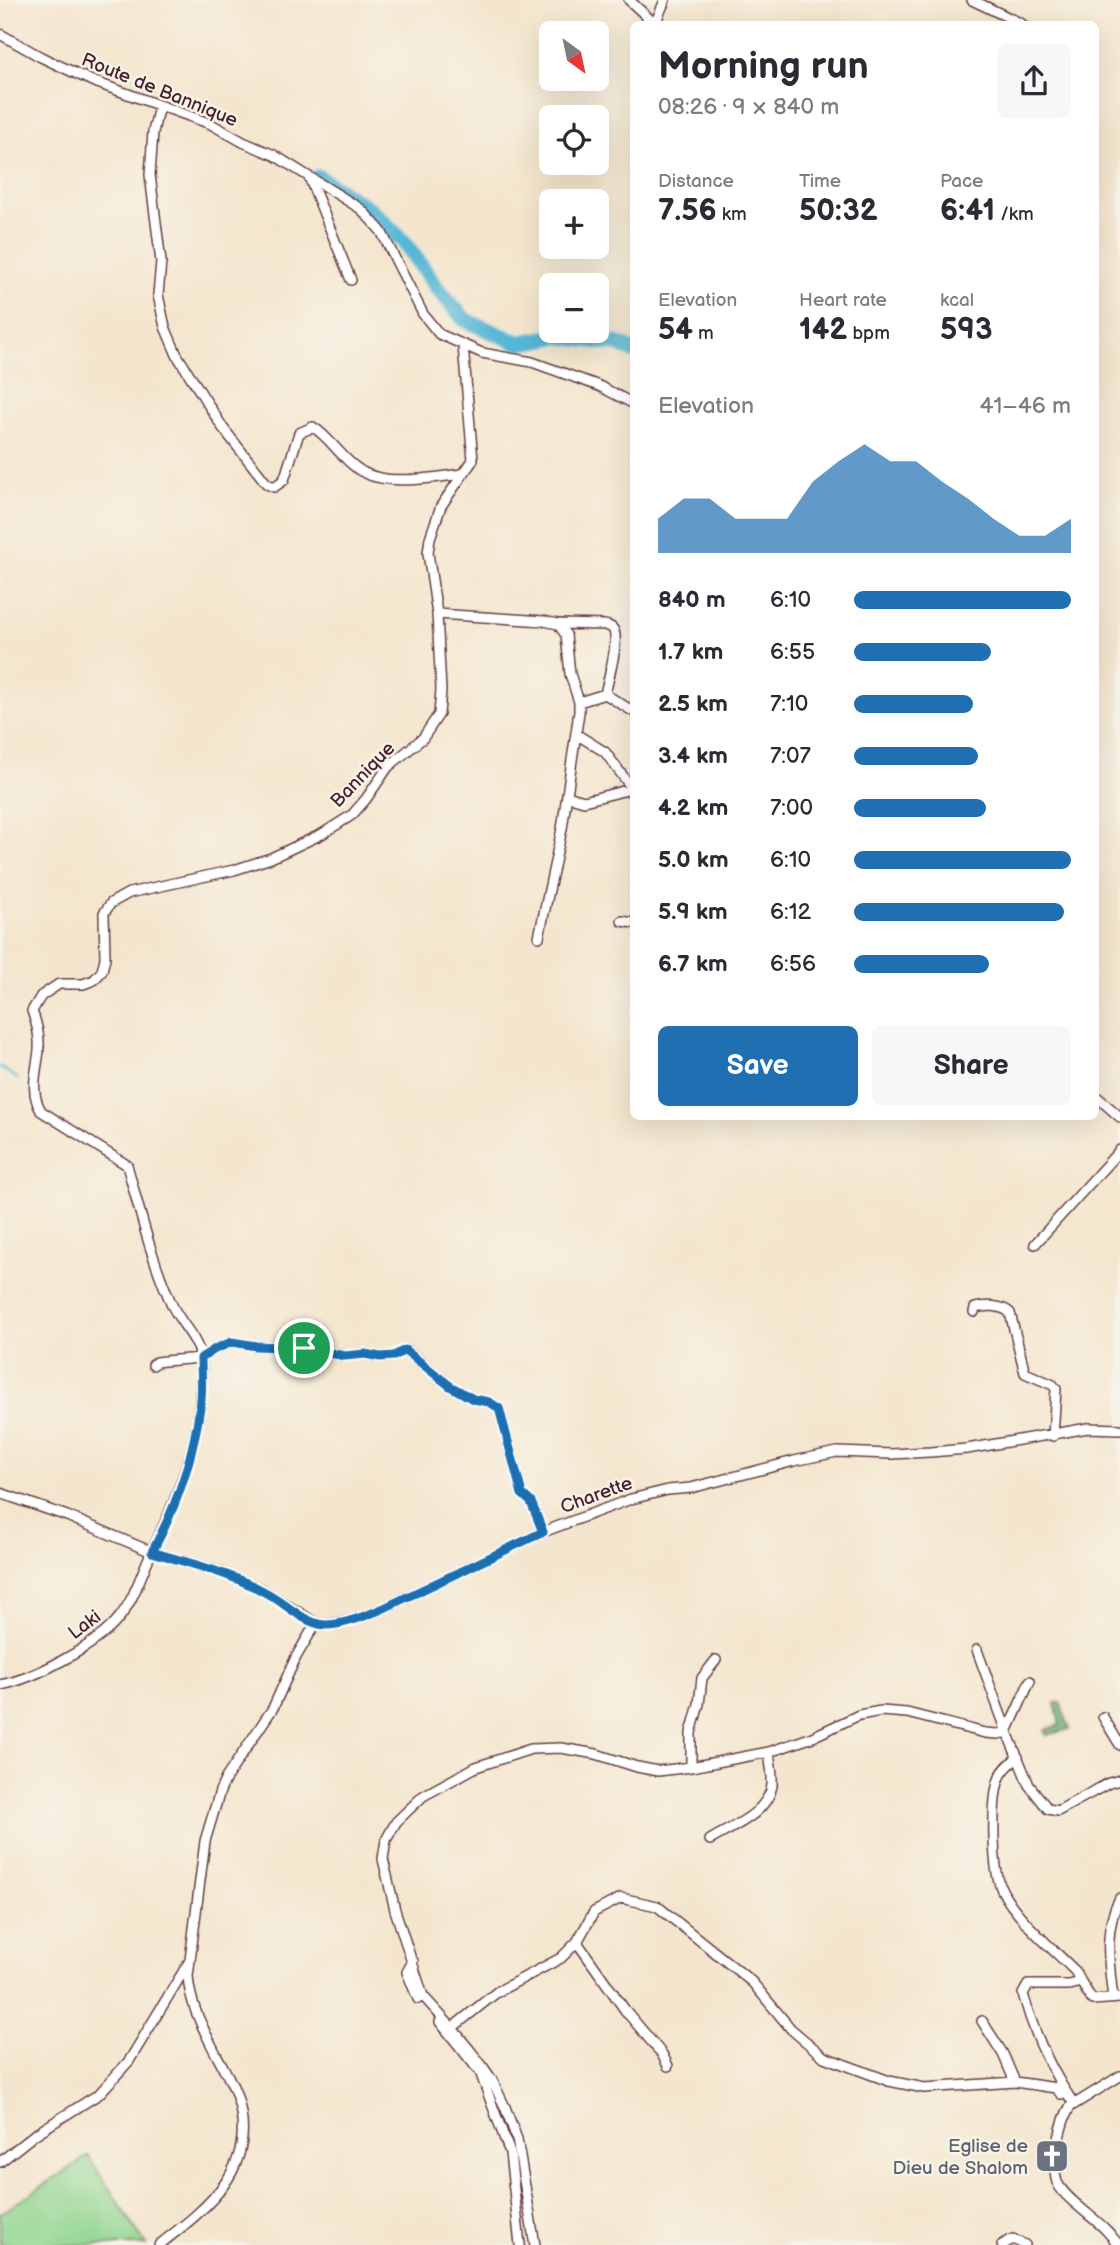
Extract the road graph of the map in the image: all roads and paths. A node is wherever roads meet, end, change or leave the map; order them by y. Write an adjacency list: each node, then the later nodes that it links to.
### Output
1 (629, 0): 4 (street)
2 (665, 0): 5 (street)
3 (972, 0): 6 (street)
4 (652, 21)
5 (656, 21)
6 (1016, 21)
7 (0, 34): 8 (street, Route de Bannique)
8 (159, 106): 9 (street, Route de Bannique); 13 (street)
9 (309, 177): 10 (street); 11 (street, Route de Bannique)
10 (351, 280)
11 (463, 346): 12 (street, Route de Bannique); 13 (street, Bannique)
12 (630, 402)
13 (463, 474): 14 (street, Bannique)
14 (437, 614): 15 (street); 31 (street, Bannique)
15 (558, 624): 16 (street); 17 (street)
16 (605, 694): 17 (street); 18 (street)
17 (579, 702): 19 (street)
18 (630, 710)
19 (576, 734): 20 (street); 22 (street)
20 (630, 787)
21 (630, 790): 22 (street)
22 (566, 796): 25 (street)
23 (622, 921): 24 (street)
24 (630, 922)
25 (539, 937)
26 (1099, 1099): 27 (street)
27 (1120, 1117)
28 (1120, 1150): 29 (street)
29 (1035, 1244)
30 (974, 1312): 34 (street)
31 (201, 1358): 32 (street); 36 (street); 37 (street, Laki)
32 (153, 1366)
33 (1120, 1429): 34 (street, Charette)
34 (1053, 1436): 36 (street, Charette)
35 (0, 1493): 37 (street)
36 (543, 1532): 38 (street, Charette)
37 (152, 1552): 38 (street); 42 (street, Laki)
38 (316, 1623): 53 (street)
39 (977, 1650): 44 (street)
40 (716, 1660): 48 (street)
41 (1030, 1681): 44 (street)
42 (0, 1685)
43 (1103, 1717): 45 (street)
44 (1007, 1732): 46 (street); 47 (street)
45 (1120, 1745)
46 (769, 1752): 48 (street); 50 (street)
47 (1018, 1757): 49 (street); 55 (street)
48 (691, 1767): 54 (street)
49 (1120, 1780)
50 (710, 1840)
51 (1120, 1898): 56 (street)
52 (576, 1941): 58 (street); 59 (street); 61 (street)
53 (190, 1961): 63 (street); 64 (street)
54 (413, 1961): 58 (street); 65 (street)
55 (1082, 1982): 56 (street); 62 (street)
56 (1116, 1998)
57 (982, 2021): 61 (street)
58 (452, 2028): 66 (street)
59 (668, 2066)
60 (1120, 2076): 62 (street)
61 (1015, 2082): 62 (street)
62 (1072, 2105): 69 (street)
63 (0, 2162)
64 (159, 2245)
65 (520, 2245)
66 (535, 2245)
67 (1002, 2245): 68 (street)
68 (1025, 2245)
69 (1119, 2245)

